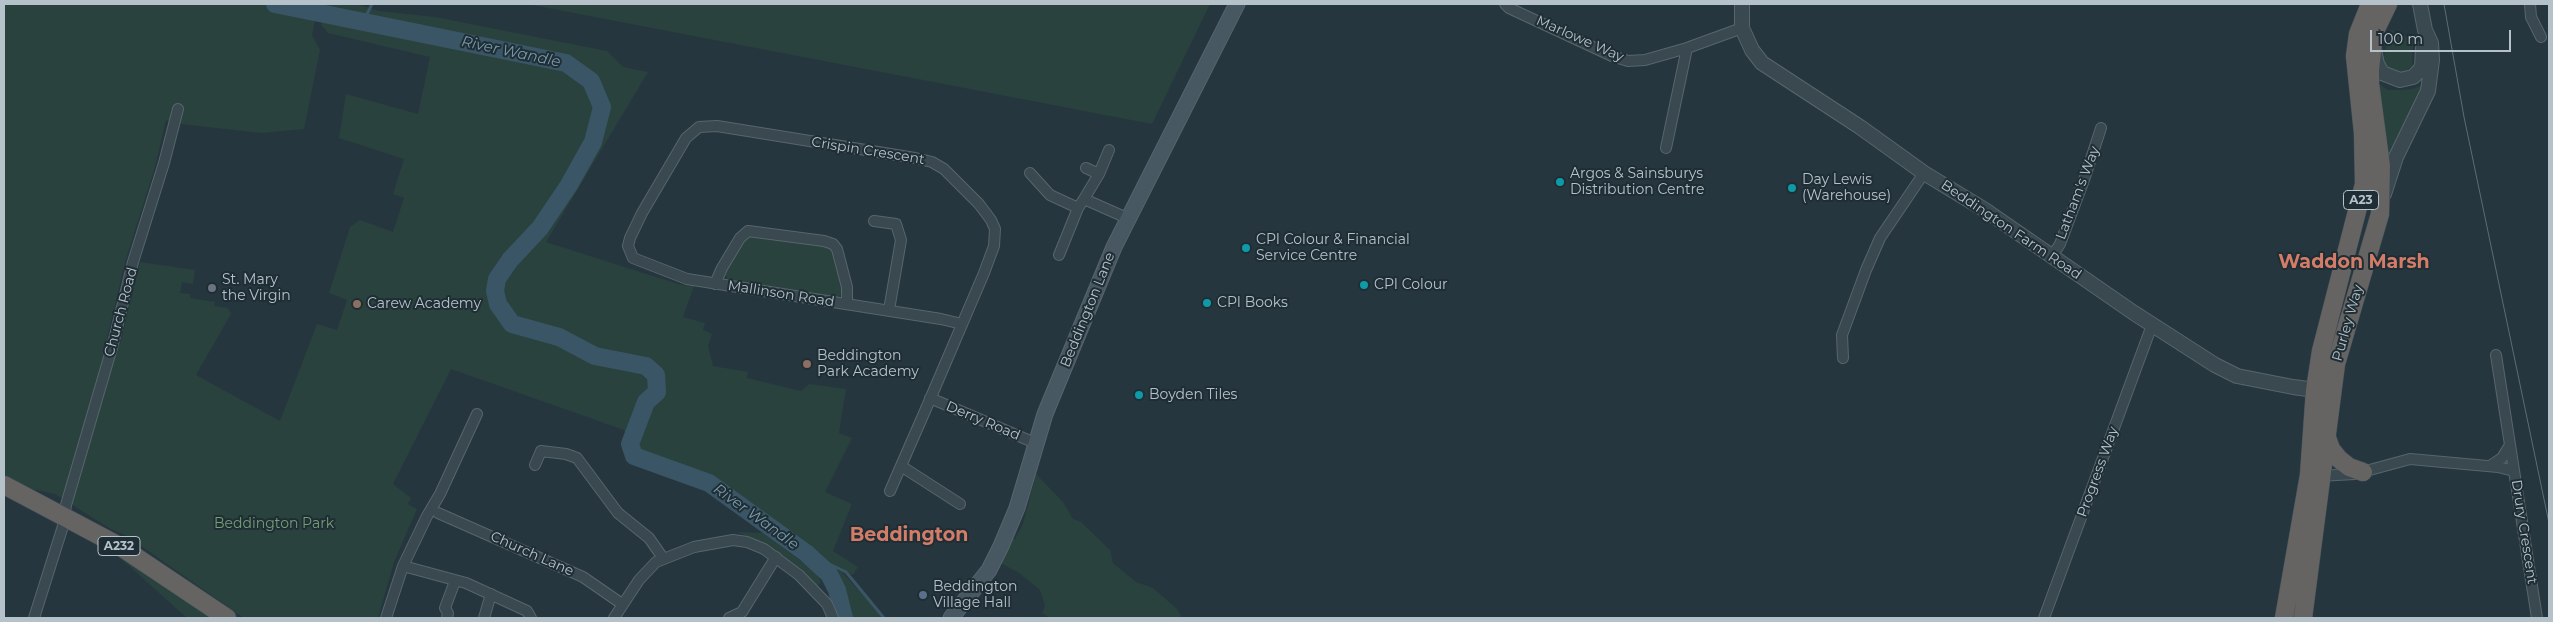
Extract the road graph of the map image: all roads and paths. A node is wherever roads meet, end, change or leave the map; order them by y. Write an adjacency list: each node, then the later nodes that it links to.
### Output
1 (1237, 4): 25 (main road, Beddington Lane)
2 (1505, 4): 13 (street, Marlowe Way)
3 (1742, 4): 9 (street, Beddington Farm Road)
4 (2362, 4): 12 (street)
5 (2370, 4): 12 (highway, Purley Way / A23)
6 (2388, 4): 12 (highway, Purley Way / A23)
7 (2420, 4): 10 (street)
8 (2530, 4): 11 (street)
9 (1742, 28): 13 (street, Marlowe Way); 20 (street, Beddington Farm Road)
10 (2425, 30): 12 (street); 23 (street)
11 (2541, 37)
12 (2365, 38): 23 (highway, Purley Way / A23); 37 (highway, Purley Way / A23)
13 (1687, 48): 16 (street)
14 (178, 109): 53 (street, Church Road)
15 (2101, 128): 29 (street, Latham's Way)
16 (1666, 148)
17 (1109, 150): 21 (street)
18 (1086, 168): 21 (street)
19 (1030, 173): 24 (street)
20 (1924, 173): 29 (street, Beddington Farm Road); 36 (street)
21 (1099, 174): 22 (street)
22 (1084, 199): 24 (street); 25 (street)
23 (2381, 203): 37 (highway, Purley Way / A23)
24 (1078, 208): 28 (street)
25 (1127, 218): 41 (main road, Beddington Lane)
26 (874, 221): 32 (street)
27 (628, 246): 30 (street, Mallinson Road); 33 (street, Crispin Crescent)
28 (1059, 255)
29 (2052, 256): 34 (street, Beddington Farm Road)
30 (715, 284): 31 (street, Mallinson Road); 31 (street, Mallinson Road)
31 (847, 304): 32 (street, Mallinson Road)
32 (889, 310): 33 (street, Mallinson Road)
33 (962, 324): 38 (street, Crispin Crescent)
34 (2152, 325): 37 (street, Beddington Farm Road); 70 (street, Progress Way)
35 (2496, 356): 42 (street, Drury Crescent)
36 (1842, 358)
37 (2323, 391): 40 (highway, Purley Way / A23); 48 (highway, Purley Way / A23)
38 (930, 398): 41 (street, Derry Road); 44 (street, Crispin Crescent)
39 (477, 414): 52 (street)
40 (2325, 434): 47 (highway); 48 (highway, Purley Way / A23)
41 (1035, 443): 69 (main road, Beddington Lane)
42 (2510, 445): 45 (street); 46 (street, Drury Crescent)
43 (535, 465): 54 (street)
44 (901, 466): 50 (street, Crispin Crescent); 51 (street)
45 (2490, 466): 46 (street); 47 (street)
46 (2514, 471): 73 (street, Drury Crescent)
47 (2362, 472): 48 (street)
48 (2315, 476): 71 (highway, Purley Way / A23); 72 (highway, Purley Way / A23)
49 (4, 485): 53 (highway, A232)
50 (890, 491)
51 (960, 504)
52 (435, 510): 56 (street); 59 (street, Church Lane)
53 (64, 516): 60 (street, Church Road); 61 (highway, A232)
54 (663, 558): 55 (street); 59 (street)
55 (776, 558): 67 (street); 68 (street)
56 (403, 566): 57 (street); 62 (street)
57 (455, 580): 58 (street); 63 (street)
58 (491, 594): 64 (street); 65 (street)
59 (622, 604): 66 (street)
60 (34, 618)
61 (227, 618)
62 (386, 618)
63 (447, 618)
64 (484, 618)
65 (531, 618)
66 (614, 618)
67 (729, 618)
68 (833, 618)
69 (951, 618)
70 (2044, 618)
71 (2284, 618)
72 (2303, 618)
73 (2537, 618)

